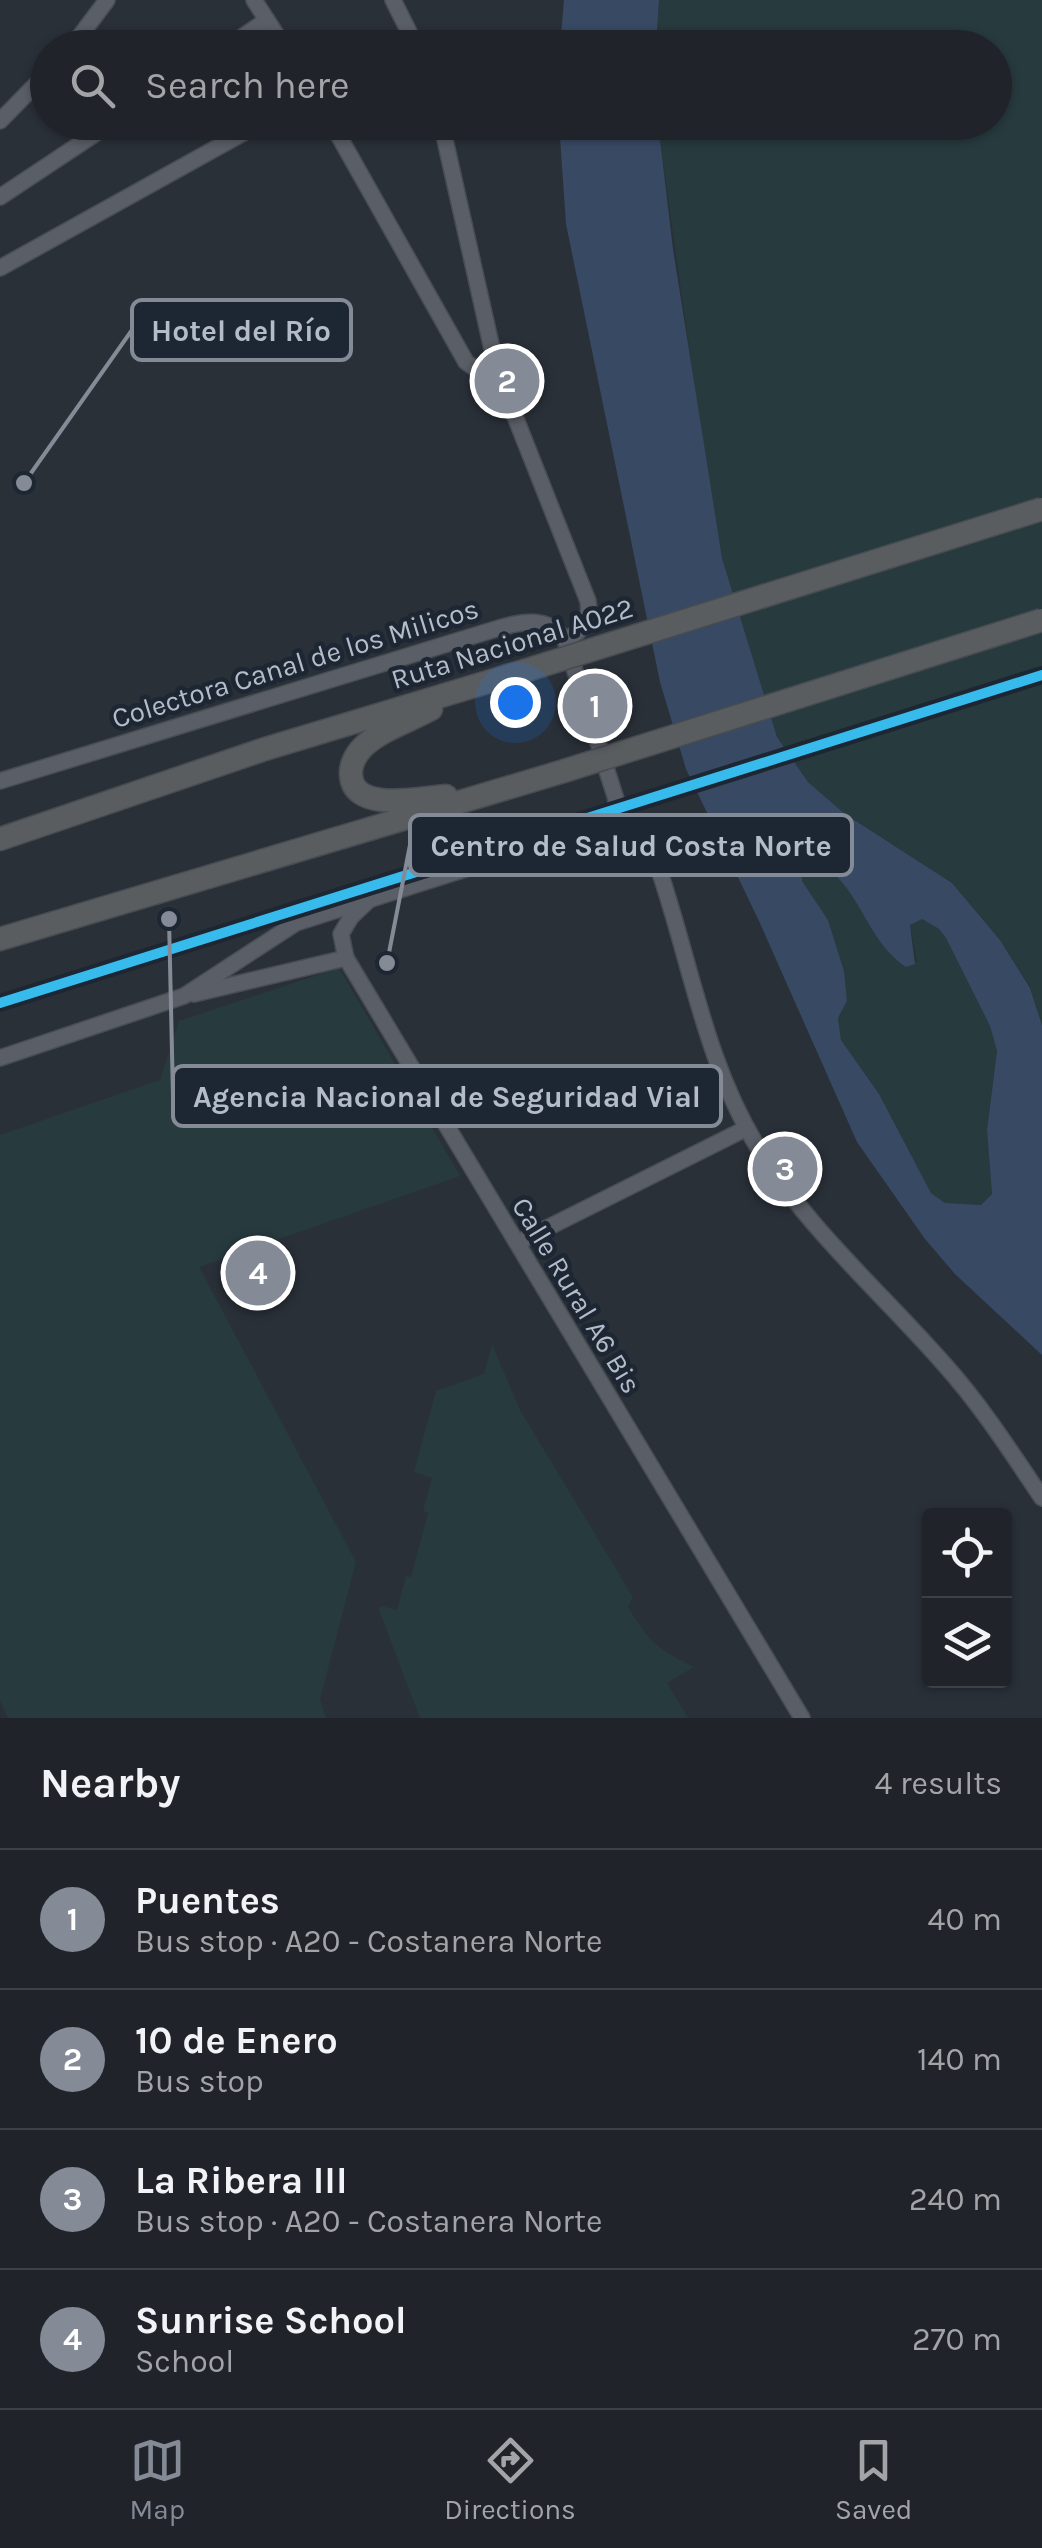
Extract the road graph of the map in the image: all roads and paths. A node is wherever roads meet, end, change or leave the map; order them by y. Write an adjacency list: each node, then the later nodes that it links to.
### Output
1 (107, 0): 5 (street)
2 (254, 0): 4 (street)
3 (393, 0): 8 (street)
4 (267, 20): 6 (street); 7 (street)
5 (84, 30)
6 (252, 30)
7 (273, 30)
8 (407, 30)
9 (30, 90): 10 (street)
10 (0, 121)
11 (85, 140): 15 (street)
12 (231, 140): 16 (street)
13 (341, 140): 17 (street)
14 (445, 140): 17 (street)
15 (0, 197)
16 (0, 268)
17 (497, 371): 20 (street)
18 (1042, 509): 21 (highway, Ruta Nacional A022, bridge)
19 (1042, 620): 23 (highway, bridge)
20 (565, 640): 22 (street, Colectora Canal de los Milicos); 24 (street)
21 (478, 684): 23 (highway); 25 (highway, Ruta Nacional A022)
22 (0, 781)
23 (489, 793): 27 (highway)
24 (616, 816): 26 (street); 31 (street)
25 (0, 838)
26 (370, 899): 28 (street); 29 (street)
27 (0, 939)
28 (346, 958): 29 (street); 32 (street, Calle Rural A6 Bis)
29 (184, 996): 30 (street)
30 (0, 1058)
31 (747, 1128): 32 (street); 33 (street)
32 (517, 1243): 34 (street, Calle Rural A6 Bis)
33 (1042, 1498)
34 (802, 1718)

